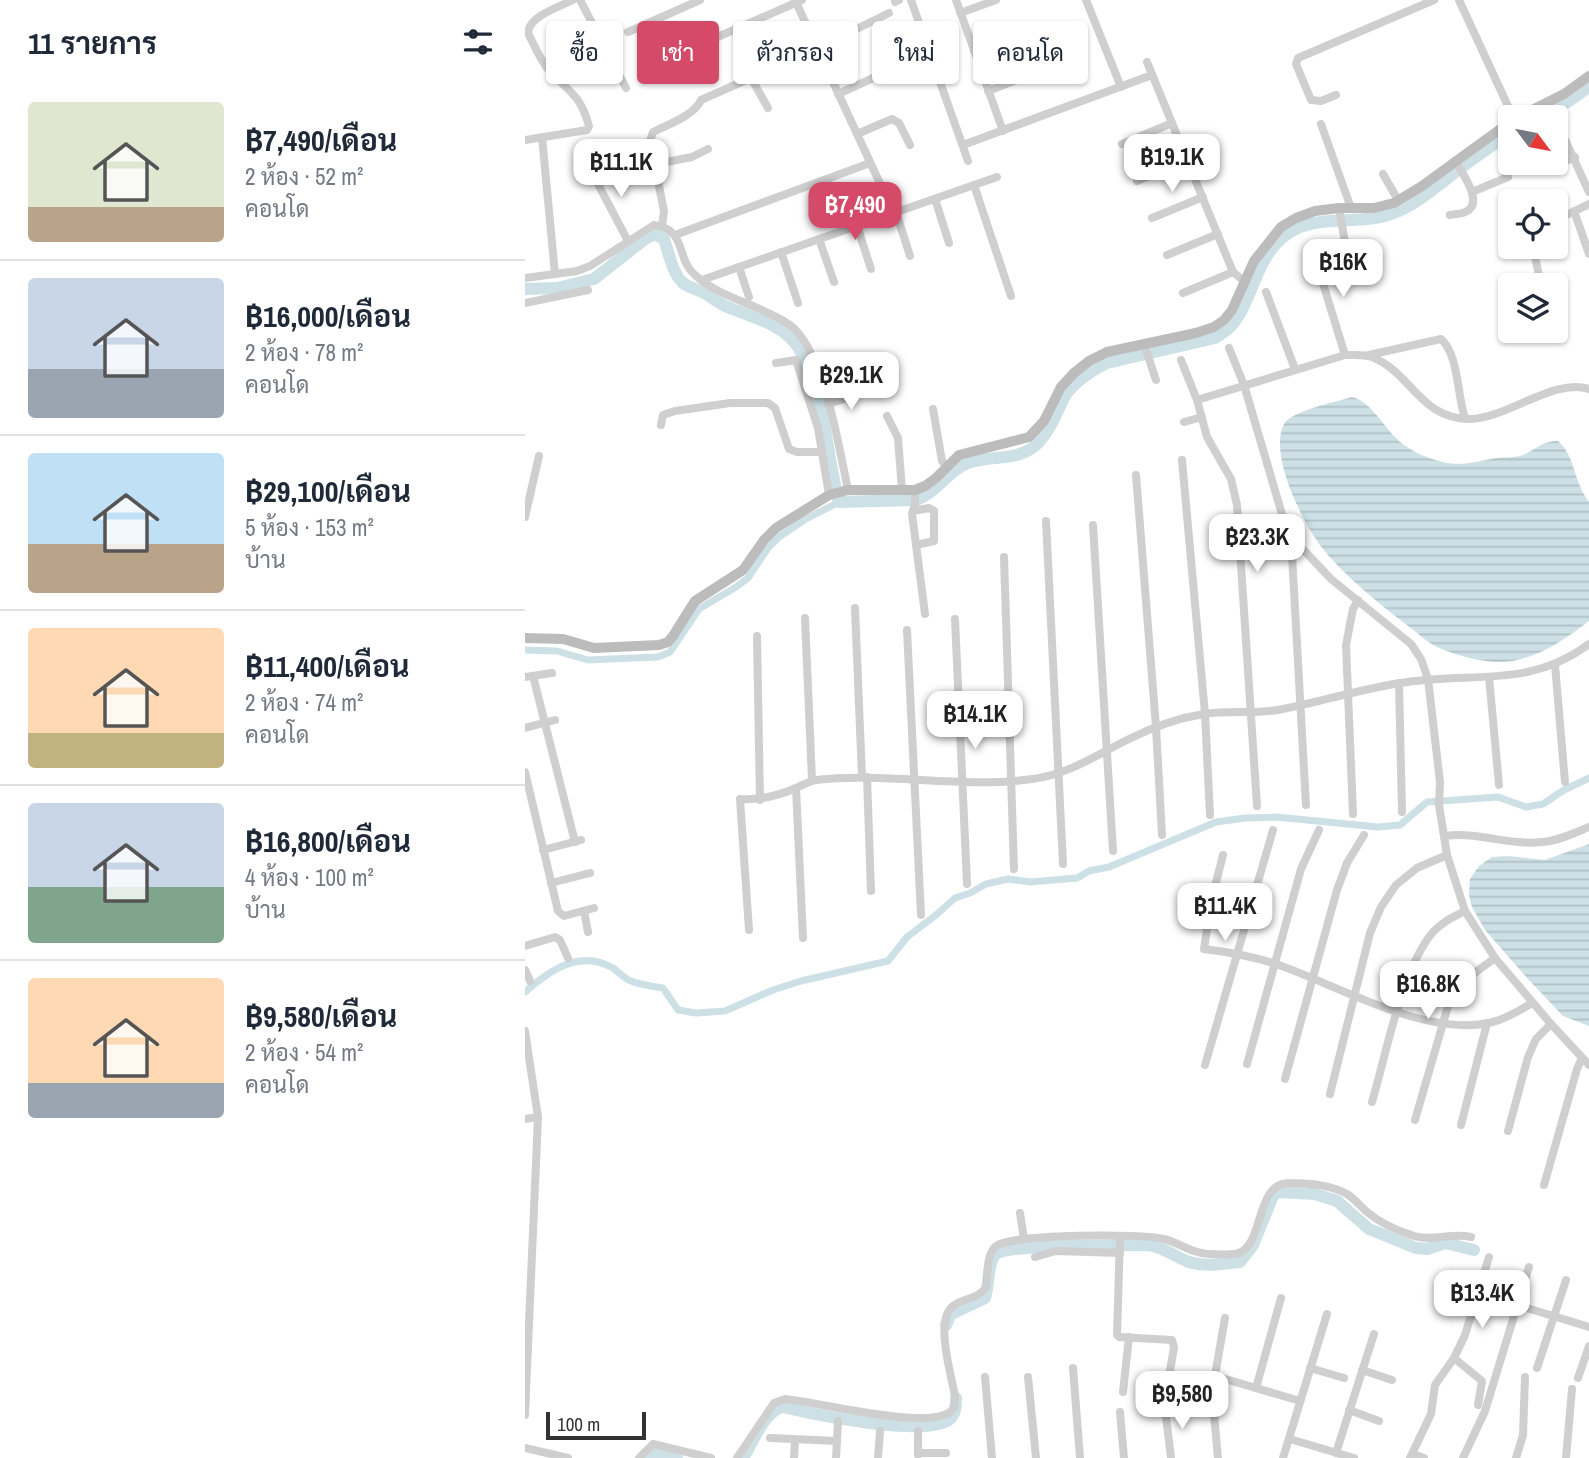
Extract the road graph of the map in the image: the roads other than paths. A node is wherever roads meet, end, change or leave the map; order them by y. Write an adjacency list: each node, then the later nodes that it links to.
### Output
1 (573, 0): 40 (street)
2 (580, 0): 28 (street)
3 (700, 0): 15 (street)
4 (911, 0): 45 (street)
5 (956, 0): 12 (street)
6 (996, 0): 12 (street)
7 (1086, 0): 27 (street)
8 (1434, 0): 31 (street)
9 (1459, 0): 33 (street)
10 (798, 1): 13 (street); 16 (street)
11 (889, 13): 14 (street)
12 (960, 13): 17 (street)
13 (807, 21)
14 (858, 28)
15 (628, 32)
16 (719, 36)
17 (973, 48)
18 (1147, 62): 19 (street)
19 (1153, 75): 27 (street); 35 (street)
20 (1589, 76): 32 (street)
21 (872, 78): 30 (street)
22 (737, 84): 53 (street)
23 (754, 84): 34 (street)
24 (834, 84): 30 (street)
25 (986, 84): 29 (street)
26 (1006, 84): 29 (street)
27 (1121, 87): 37 (street)
28 (626, 88)
29 (988, 91): 37 (street)
30 (838, 94): 39 (street)
31 (1336, 95)
32 (1548, 104)
33 (1510, 105)
34 (768, 108)
35 (1172, 123): 43 (street); 48 (street)
36 (1321, 124): 69 (street)
37 (1003, 131): 45 (street)
38 (1498, 131): 51 (street)
39 (857, 134): 44 (street); 52 (street)
40 (542, 137): 41 (street); 89 (street)
41 (525, 139)
42 (1568, 143): 47 (street)
43 (1122, 144)
44 (910, 145)
45 (963, 145): 50 (street)
46 (708, 149): 53 (street)
47 (1575, 157): 49 (street); 62 (street)
48 (1187, 160): 58 (street); 63 (street)
49 (1568, 160)
50 (968, 161)
51 (1456, 162): 61 (street); 65 (street)
52 (870, 163): 60 (street); 76 (street)
53 (656, 164): 73 (street)
54 (590, 169): 78 (street)
55 (1383, 174): 65 (street)
56 (997, 177): 59 (street)
57 (1508, 177): 61 (street)
58 (1137, 181)
59 (974, 186): 64 (street); 97 (street)
60 (883, 190)
61 (1472, 192): 71 (street)
62 (1589, 192)
63 (1203, 197): 72 (street); 75 (street)
64 (935, 199): 68 (street); 79 (street)
65 (1398, 200): 69 (street)
66 (1589, 205): 67 (street)
67 (1574, 211): 70 (street); 82 (street)
68 (896, 212): 74 (street); 84 (street)
69 (1342, 212): 85 (street); 92 (street)
70 (1568, 214)
71 (1450, 215)
72 (1152, 218)
73 (662, 226): 76 (street); 78 (street)
74 (857, 226): 77 (street); 87 (street)
75 (1218, 234): 83 (street); 88 (street)
76 (675, 235): 91 (street)
77 (819, 239): 81 (street); 93 (street)
78 (628, 242): 89 (street)
79 (949, 243)
80 (1314, 251): 103 (street)
81 (781, 252): 86 (street); 100 (street)
82 (1589, 254)
83 (1167, 255)
84 (910, 256)
85 (1349, 265)
86 (739, 267): 91 (street); 98 (street)
87 (871, 269)
88 (1233, 272): 92 (street); 96 (street)
89 (555, 274): 90 (street)
90 (525, 278)
91 (702, 280): 113 (street)
92 (1244, 281): 101 (street)
93 (834, 282)
94 (588, 290): 99 (street)
95 (1266, 292): 107 (street)
96 (1183, 293)
97 (1011, 296)
98 (749, 297)
99 (525, 303)
100 (798, 303)
101 (1145, 345): 108 (street); 123 (street)
102 (1229, 348): 109 (street)
103 (1345, 355): 104 (street); 107 (street)
104 (1369, 355): 117 (street); 117 (street)
105 (1181, 360): 112 (street)
106 (776, 362): 120 (street)
107 (1295, 369): 109 (street)
108 (1156, 380)
109 (1244, 385): 112 (street); 131 (street)
110 (1589, 388): 117 (street)
111 (866, 392): 113 (street)
112 (1197, 400): 116 (street)
113 (828, 404): 126 (street)
114 (933, 409): 123 (street)
115 (887, 416): 125 (street)
116 (1202, 417): 118 (street); 151 (street)
117 (1465, 418)
118 (1184, 422)
119 (660, 425): 120 (street)
120 (822, 452): 126 (street)
121 (539, 456): 128 (street)
122 (1182, 460): 152 (street)
123 (946, 466): 127 (street)
124 (1136, 475): 155 (street)
125 (902, 490): 126 (street); 127 (street)
126 (838, 492): 141 (street)
127 (915, 501): 132 (street); 132 (street)
128 (525, 517)
129 (1046, 522): 159 (street)
130 (1093, 525): 157 (street)
131 (1298, 544): 134 (street); 150 (street)
132 (916, 545): 136 (street)
133 (1004, 558): 164 (street)
134 (1358, 600): 147 (street); 149 (street)
135 (855, 608): 160 (street)
136 (925, 614)
137 (805, 618): 162 (street)
138 (955, 618): 163 (street)
139 (907, 630): 161 (street)
140 (757, 636): 168 (street)
141 (525, 638)
142 (1589, 643): 143 (street)
143 (1555, 665): 146 (street); 165 (street)
144 (552, 673): 145 (street)
145 (529, 677): 154 (street)
146 (1489, 677): 147 (street); 166 (street)
147 (1428, 679): 148 (street); 179 (street)
148 (1399, 683): 149 (street); 171 (street)
149 (1348, 693): 150 (street); 172 (street)
150 (1300, 705): 151 (street); 169 (street)
151 (1252, 711): 152 (street); 170 (street)
152 (1205, 714): 155 (street); 173 (street)
153 (555, 719): 154 (street)
154 (544, 723): 156 (street); 180 (street)
155 (1156, 727): 157 (street); 177 (street)
156 (525, 728)
157 (1107, 750): 159 (street); 181 (street)
158 (525, 772): 180 (street)
159 (1059, 773): 164 (street); 184 (street)
160 (865, 777): 161 (street); 162 (street); 189 (street)
161 (914, 779): 163 (street); 191 (street)
162 (812, 780): 167 (street)
163 (962, 780): 164 (street); 188 (street)
164 (1011, 780): 185 (street)
165 (1565, 782)
166 (1499, 785)
167 (796, 788): 168 (street); 194 (street)
168 (760, 800): 192 (street)
169 (1306, 805)
170 (1257, 806)
171 (1402, 811)
172 (1353, 814)
173 (1210, 815)
174 (1589, 827): 179 (street)
175 (1273, 830): 196 (street)
176 (1319, 830): 199 (street)
177 (1162, 835)
178 (1364, 835): 201 (street)
179 (1445, 836): 183 (street)
180 (543, 850): 187 (street)
181 (1113, 851)
182 (1223, 855): 196 (street)
183 (1447, 855): 190 (street); 203 (street)
184 (1063, 864)
185 (1014, 869)
186 (590, 873): 187 (street)
187 (551, 883): 193 (street)
188 (967, 884)
189 (871, 891)
190 (1465, 911): 198 (street); 205 (street)
191 (921, 915)
192 (749, 930)
193 (588, 932)
194 (803, 937)
195 (525, 946): 197 (street)
196 (1237, 954): 199 (street); 211 (street)
197 (568, 958)
198 (1495, 958): 204 (street); 206 (street)
199 (1275, 964): 201 (street); 212 (street)
200 (525, 970): 202 (street)
201 (1312, 980): 203 (street); 214 (street)
202 (530, 981)
203 (1356, 998): 205 (street); 215 (street)
204 (1532, 1003): 207 (street); 208 (street)
205 (1398, 1012): 206 (street); 216 (street)
206 (1442, 1023): 207 (street); 219 (street)
207 (1487, 1023): 220 (street)
208 (1551, 1024): 210 (street); 221 (street)
209 (525, 1031): 217 (street)
210 (1582, 1058): 213 (street); 222 (street)
211 (1205, 1065)
212 (1247, 1065)
213 (1589, 1065)
214 (1285, 1079)
215 (1329, 1094)
216 (1373, 1102)
217 (538, 1117): 218 (street); 235 (street)
218 (525, 1119)
219 (1415, 1120)
220 (1461, 1125)
221 (1508, 1131)
222 (1544, 1185)
223 (1020, 1213): 225 (street)
224 (1471, 1237): 226 (street)
225 (1024, 1239): 226 (street); 281 (street)
226 (1120, 1239): 227 (street)
227 (1120, 1252): 228 (street); 241 (street)
228 (1035, 1257)
229 (1489, 1257): 232 (street)
230 (1529, 1267): 234 (street)
231 (1566, 1280): 237 (street)
232 (1478, 1293): 234 (street); 243 (street)
233 (1281, 1298): 255 (street)
234 (1517, 1305): 237 (street); 294 (street)
235 (527, 1314): 264 (street)
236 (1327, 1314): 245 (street)
237 (1555, 1316): 239 (street); 246 (street)
238 (1225, 1318): 255 (street)
239 (1589, 1327)
240 (1374, 1334): 247 (street)
241 (1129, 1337): 250 (street); 257 (street)
242 (1589, 1346): 253 (street)
243 (1454, 1358): 260 (street); 277 (street)
244 (1073, 1368): 287 (street)
245 (1310, 1368): 252 (street); 258 (street)
246 (1537, 1368)
247 (1362, 1370): 254 (street); 262 (street)
248 (985, 1377): 285 (street)
249 (1028, 1377): 286 (street)
250 (1169, 1377)
251 (1525, 1377): 295 (street)
252 (1344, 1378)
253 (1578, 1378)
254 (1392, 1380)
255 (1256, 1388): 258 (street)
256 (1572, 1389): 296 (street)
257 (1123, 1392)
258 (1300, 1401): 271 (street)
259 (1213, 1403): 290 (street)
260 (1478, 1405)
261 (1165, 1408): 289 (street)
262 (1349, 1410): 266 (street); 275 (street)
263 (1120, 1412): 288 (street)
264 (525, 1415)
265 (838, 1421): 272 (street)
266 (1379, 1421)
267 (880, 1431): 284 (street)
268 (918, 1431): 276 (street)
269 (770, 1438): 270 (street)
270 (795, 1439): 272 (street); 282 (street)
271 (1290, 1439): 275 (street); 291 (street)
272 (837, 1441): 283 (street)
273 (525, 1448): 278 (street)
274 (946, 1453): 276 (street)
275 (1336, 1453): 292 (street)
276 (918, 1455)
277 (1411, 1456): 293 (street)
278 (568, 1458)
279 (639, 1458): 280 (street)
280 (711, 1458)
281 (737, 1458)
282 (794, 1458)
283 (836, 1458)
284 (878, 1458)
285 (992, 1458)
286 (1036, 1458)
287 (1080, 1458)
288 (1124, 1458)
289 (1171, 1458)
290 (1218, 1458)
291 (1283, 1458)
292 (1354, 1458)
293 (1425, 1458)
294 (1463, 1458)
295 (1516, 1458)
296 (1566, 1458)

